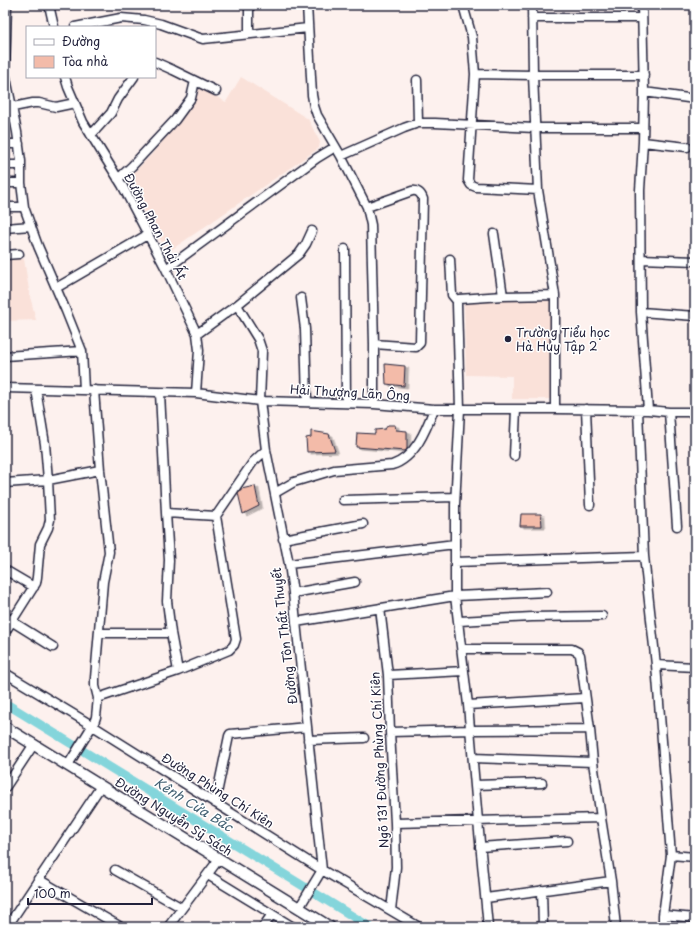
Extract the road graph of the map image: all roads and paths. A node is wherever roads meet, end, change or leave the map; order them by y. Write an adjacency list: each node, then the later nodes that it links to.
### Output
1 (7, 5): 22 (street)
2 (49, 5): 10 (street)
3 (249, 5): 13 (street)
4 (307, 5): 12 (street)
5 (463, 5): 15 (street)
6 (532, 5): 8 (street)
7 (642, 5): 9 (street)
8 (532, 18): 9 (street); 16 (street)
9 (642, 18): 17 (street)
10 (54, 26)
11 (81, 26): 13 (street)
12 (308, 28): 13 (street); 36 (street)
13 (249, 34)
14 (156, 62): 21 (street)
15 (475, 74): 16 (street); 29 (street)
16 (533, 75): 17 (street); 30 (street)
17 (644, 75): 24 (street)
18 (65, 78): 26 (street, Đường Phan Thái Ất)
19 (133, 78): 32 (street)
20 (417, 80): 28 (street)
21 (195, 81): 23 (street); 41 (street)
22 (7, 89): 27 (street)
23 (216, 91)
24 (644, 92): 25 (street); 31 (street)
25 (695, 99)
26 (75, 103): 27 (street); 32 (street, Đường Phan Thái Ất)
27 (13, 107): 35 (street)
28 (418, 124): 29 (street); 38 (street)
29 (471, 125): 30 (street); 44 (street)
30 (535, 128): 31 (street); 44 (street)
31 (642, 128): 33 (street)
32 (91, 135): 41 (street, Đường Phan Thái Ất)
33 (643, 142): 37 (street); 57 (street)
34 (5, 144): 35 (street)
35 (19, 144): 40 (street)
36 (335, 147): 38 (street); 59 (street)
37 (687, 147)
38 (341, 156): 47 (street)
39 (5, 165): 40 (street)
40 (21, 165): 43 (street)
41 (118, 179): 52 (street, Đường Phan Thái Ất)
42 (5, 183): 43 (street)
43 (21, 183): 46 (street)
44 (538, 190): 61 (street)
45 (5, 207): 46 (street)
46 (24, 207): 48 (street)
47 (367, 207): 69 (street); 69 (street)
48 (31, 226): 49 (street); 60 (street)
49 (5, 228)
50 (312, 231): 65 (street)
51 (494, 234): 62 (street)
52 (147, 235): 59 (street, Đường Phan Thái Ất); 60 (street)
53 (345, 249): 80 (street)
54 (5, 254): 55 (street)
55 (19, 254)
56 (450, 259): 64 (street)
57 (641, 259): 58 (street); 66 (street)
58 (695, 261)
59 (166, 269): 68 (street, Đường Phan Thái Ất)
60 (56, 288): 70 (street)
61 (555, 295): 62 (street); 85 (street)
62 (503, 296): 64 (street)
63 (300, 298): 79 (street)
64 (457, 301): 83 (street)
65 (237, 305): 68 (street); 78 (street, Đường Tôn Thất Thuyết)
66 (641, 312): 67 (street); 88 (street)
67 (695, 316)
68 (197, 334): 77 (street, Đường Phan Thái Ất)
69 (374, 344): 81 (street)
70 (82, 351): 71 (street); 74 (street)
71 (5, 356)
72 (5, 388): 73 (street, Hải Thượng Lãn Ông)
73 (36, 389): 74 (street, Hải Thượng Lãn Ông); 94 (street)
74 (84, 390): 75 (street, Hải Thượng Lãn Ông)
75 (94, 390): 76 (street, Hải Thượng Lãn Ông); 93 (street)
76 (160, 393): 77 (street, Hải Thượng Lãn Ông); 100 (street)
77 (196, 393): 78 (street, Hải Thượng Lãn Ông)
78 (260, 401): 79 (street, Hải Thượng Lãn Ông); 91 (street, Đường Tôn Thất Thuyết)
79 (306, 402): 80 (street, Hải Thượng Lãn Ông)
80 (346, 402): 81 (street, Hải Thượng Lãn Ông)
81 (374, 404): 82 (street, Hải Thượng Lãn Ông)
82 (434, 409): 83 (street, Hải Thượng Lãn Ông); 96 (street)
83 (460, 409): 84 (street, Hải Thượng Lãn Ông); 97 (street)
84 (516, 409): 85 (street, Hải Thượng Lãn Ông); 92 (street)
85 (555, 409): 86 (street, Hải Thượng Lãn Ông)
86 (586, 409): 87 (street, Hải Thượng Lãn Ông); 99 (street)
87 (638, 410): 88 (street, Hải Thượng Lãn Ông); 106 (street)
88 (648, 410): 89 (street, Hải Thượng Lãn Ông)
89 (669, 412): 90 (street, Hải Thượng Lãn Ông); 103 (street)
90 (695, 412)
91 (266, 450): 96 (street, Đường Tôn Thất Thuyết); 101 (street)
92 (514, 456)
93 (100, 470): 94 (street); 121 (street)
94 (48, 480): 95 (street); 111 (street)
95 (5, 483)
96 (274, 493): 104 (street, Đường Tôn Thất Thuyết)
97 (455, 497): 98 (street); 105 (street)
98 (343, 500)
99 (590, 505)
100 (166, 513): 101 (street); 122 (street)
101 (216, 516): 127 (street)
102 (362, 524): 104 (street)
103 (677, 526)
104 (283, 539): 108 (street, Đường Tôn Thất Thuyết)
105 (455, 544): 107 (street); 108 (street)
106 (644, 556): 107 (street); 125 (street)
107 (455, 562): 114 (street)
108 (288, 564): 113 (street, Đường Tôn Thất Thuyết)
109 (5, 570): 111 (street)
110 (355, 582): 113 (street)
111 (34, 587): 117 (street)
112 (547, 592): 114 (street)
113 (293, 594): 119 (street, Đường Tôn Thất Thuyết)
114 (456, 596): 115 (street); 118 (street)
115 (380, 608): 119 (street); 130 (street, Ngõ 131 Đường Phùng Chí Kiên)
116 (602, 616): 118 (street)
117 (8, 619): 120 (street); 123 (street)
118 (459, 621): 124 (street)
119 (296, 622): 136 (street, Đường Tôn Thất Thuyết)
120 (5, 632)
121 (99, 633): 122 (street); 131 (street)
122 (171, 633): 127 (street)
123 (53, 647)
124 (462, 649): 128 (street); 132 (street)
125 (656, 665): 126 (street); 156 (street)
126 (695, 667)
127 (178, 671): 131 (street)
128 (464, 671): 130 (street); 133 (street)
129 (5, 673): 134 (street, Đường Phùng Chí Kiên)
130 (388, 675): 139 (street, Ngõ 131 Đường Phùng Chí Kiên)
131 (98, 698): 134 (street)
132 (585, 698): 133 (street); 137 (street)
133 (468, 706): 138 (street)
134 (93, 726): 145 (street); 150 (street, Đường Phùng Chí Kiên)
135 (5, 727): 142 (main road, Đường Nguyễn Sỹ Sách)
136 (306, 727): 141 (street, Đường Tôn Thất Thuyết); 150 (street)
137 (590, 729): 138 (street); 144 (street)
138 (471, 730): 139 (street); 143 (street)
139 (390, 732): 153 (street, Ngõ 131 Đường Phùng Chí Kiên)
140 (364, 738): 141 (street)
141 (308, 740): 160 (street, Đường Tôn Thất Thuyết)
142 (34, 744): 145 (main road, Đường Nguyễn Sỹ Sách); 149 (street)
143 (473, 758): 144 (street); 147 (street)
144 (593, 762): 151 (street)
145 (68, 765): 148 (main road, Đường Nguyễn Sỹ Sách)
146 (542, 783): 147 (street)
147 (475, 785): 152 (street)
148 (101, 786): 158 (main road, Đường Nguyễn Sỹ Sách); 162 (street)
149 (5, 788)
150 (215, 803): 160 (street, Đường Phùng Chí Kiên)
151 (601, 818): 152 (street); 163 (street)
152 (478, 821): 153 (street); 155 (street)
153 (395, 823): 168 (street, Ngõ 131 Đường Phùng Chí Kiên)
154 (567, 841): 155 (street)
155 (480, 847): 165 (street)
156 (671, 855): 157 (street); 170 (street)
157 (695, 858)
158 (219, 859): 161 (street); 167 (main road, Đường Nguyễn Sỹ Sách)
159 (115, 870): 166 (street)
160 (321, 873): 167 (street); 168 (street, Đường Phùng Chí Kiên)
161 (208, 875): 166 (street); 169 (street)
162 (38, 879): 172 (street); 173 (street)
163 (611, 881): 164 (street); 181 (street)
164 (542, 890): 165 (street); 180 (street)
165 (486, 898): 179 (street)
166 (182, 908): 174 (street)
167 (299, 908): 177 (main road, Đường Nguyễn Sỹ Sách)
168 (391, 910): 178 (street, Đường Phùng Chí Kiên)
169 (272, 914): 175 (street); 176 (street)
170 (663, 915): 171 (street); 182 (street)
171 (695, 918)
172 (7, 927)
173 (120, 927)
174 (168, 927)
175 (263, 927)
176 (293, 927)
177 (330, 927)
178 (419, 927)
179 (488, 927)
180 (544, 927)
181 (616, 927)
182 (663, 927)

